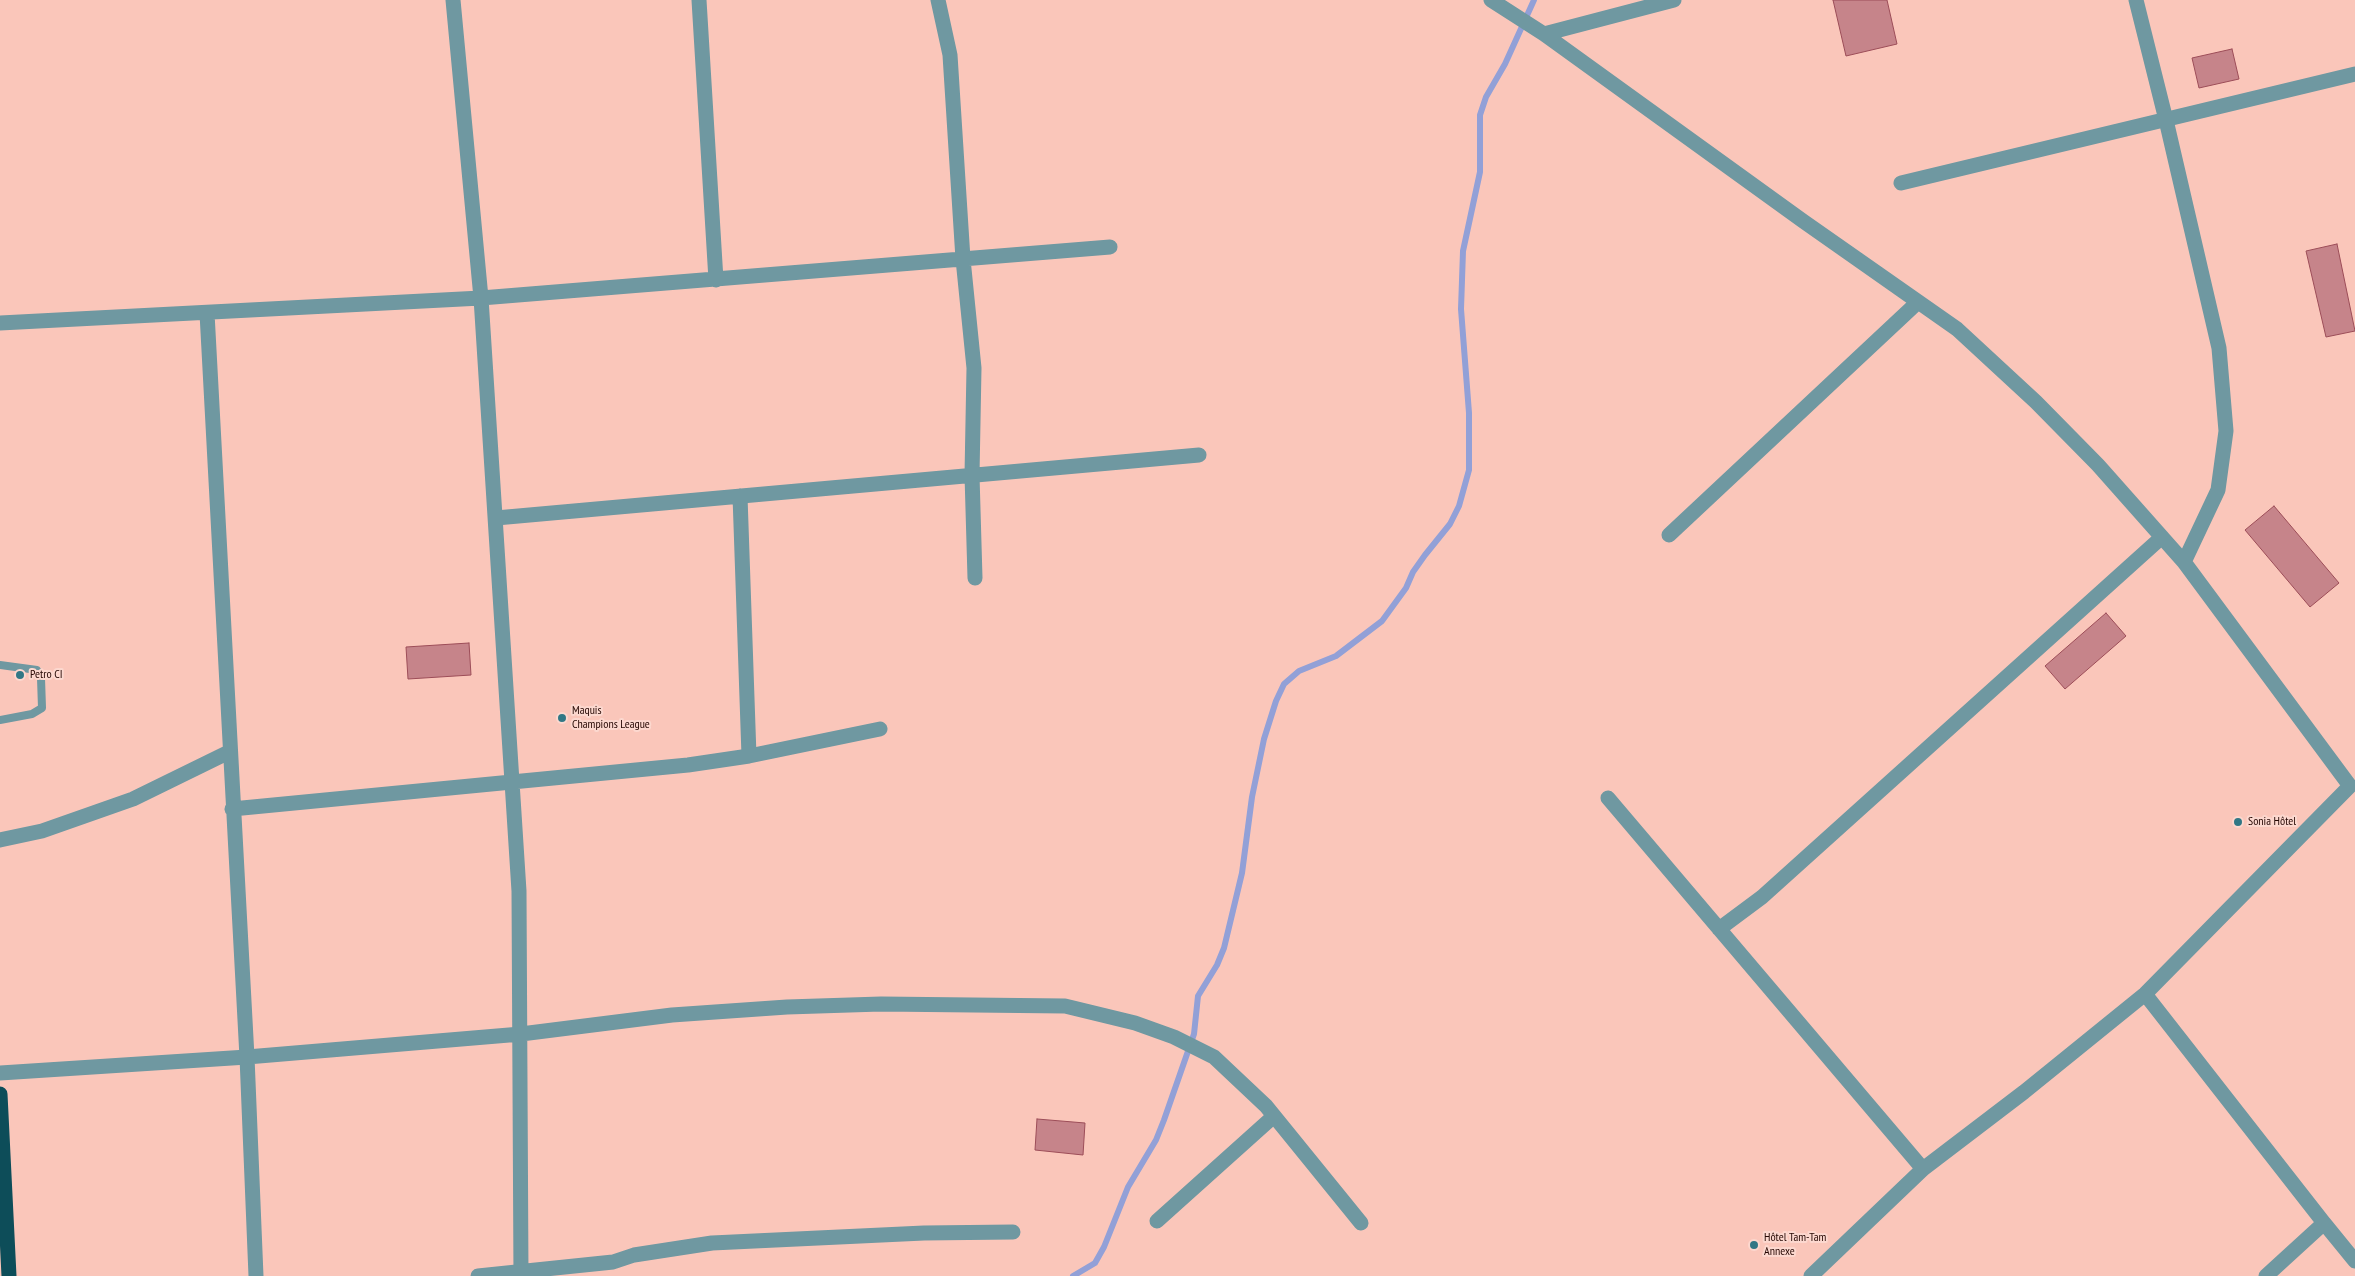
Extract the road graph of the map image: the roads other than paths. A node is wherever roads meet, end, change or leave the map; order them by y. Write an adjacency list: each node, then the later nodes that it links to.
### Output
1 (453, 0): 14 (street)
2 (699, 0): 13 (street)
3 (938, 0): 12 (street)
4 (1491, 0): 7 (street)
5 (1674, 0): 7 (street)
6 (2136, 0): 9 (street)
7 (1541, 32): 15 (street)
8 (2355, 74): 9 (street)
9 (2166, 120): 10 (street); 24 (street)
10 (1901, 183)
11 (1110, 247): 12 (street)
12 (963, 259): 13 (street); 19 (street)
13 (716, 280): 14 (street)
14 (481, 298): 16 (street); 21 (street)
15 (1918, 302): 22 (street); 23 (street)
16 (207, 313): 17 (street); 29 (street)
17 (0, 323)
18 (1198, 455): 19 (street)
19 (972, 475): 20 (street); 25 (street)
20 (740, 496): 21 (street); 30 (street)
21 (496, 518): 31 (street)
22 (1669, 535)
23 (2162, 537): 24 (street); 36 (street)
24 (2184, 562): 32 (street)
25 (976, 578)
26 (0, 665): 27 (lane)
27 (0, 720)
28 (880, 729): 30 (street)
29 (229, 752): 34 (street); 35 (street)
30 (749, 756): 31 (street)
31 (511, 783): 34 (street); 38 (street)
32 (2353, 786): 37 (street)
33 (1608, 798): 36 (street)
34 (232, 809): 39 (street)
35 (0, 840)
36 (1720, 929): 43 (street)
37 (2145, 994): 43 (street); 46 (street)
38 (521, 1034): 39 (street); 42 (street); 49 (street)
39 (247, 1057): 40 (street); 51 (street)
40 (0, 1073)
41 (0, 1094): 50 (highway)
42 (1274, 1116): 44 (street); 45 (street)
43 (1923, 1169): 53 (street)
44 (1157, 1221)
45 (1361, 1223)
46 (2324, 1223): 48 (street); 54 (street)
47 (1013, 1232): 49 (street)
48 (2355, 1261)
49 (521, 1274): 52 (street)
50 (9, 1276)
51 (256, 1276)
52 (478, 1276)
53 (1811, 1276)
54 (2266, 1276)

